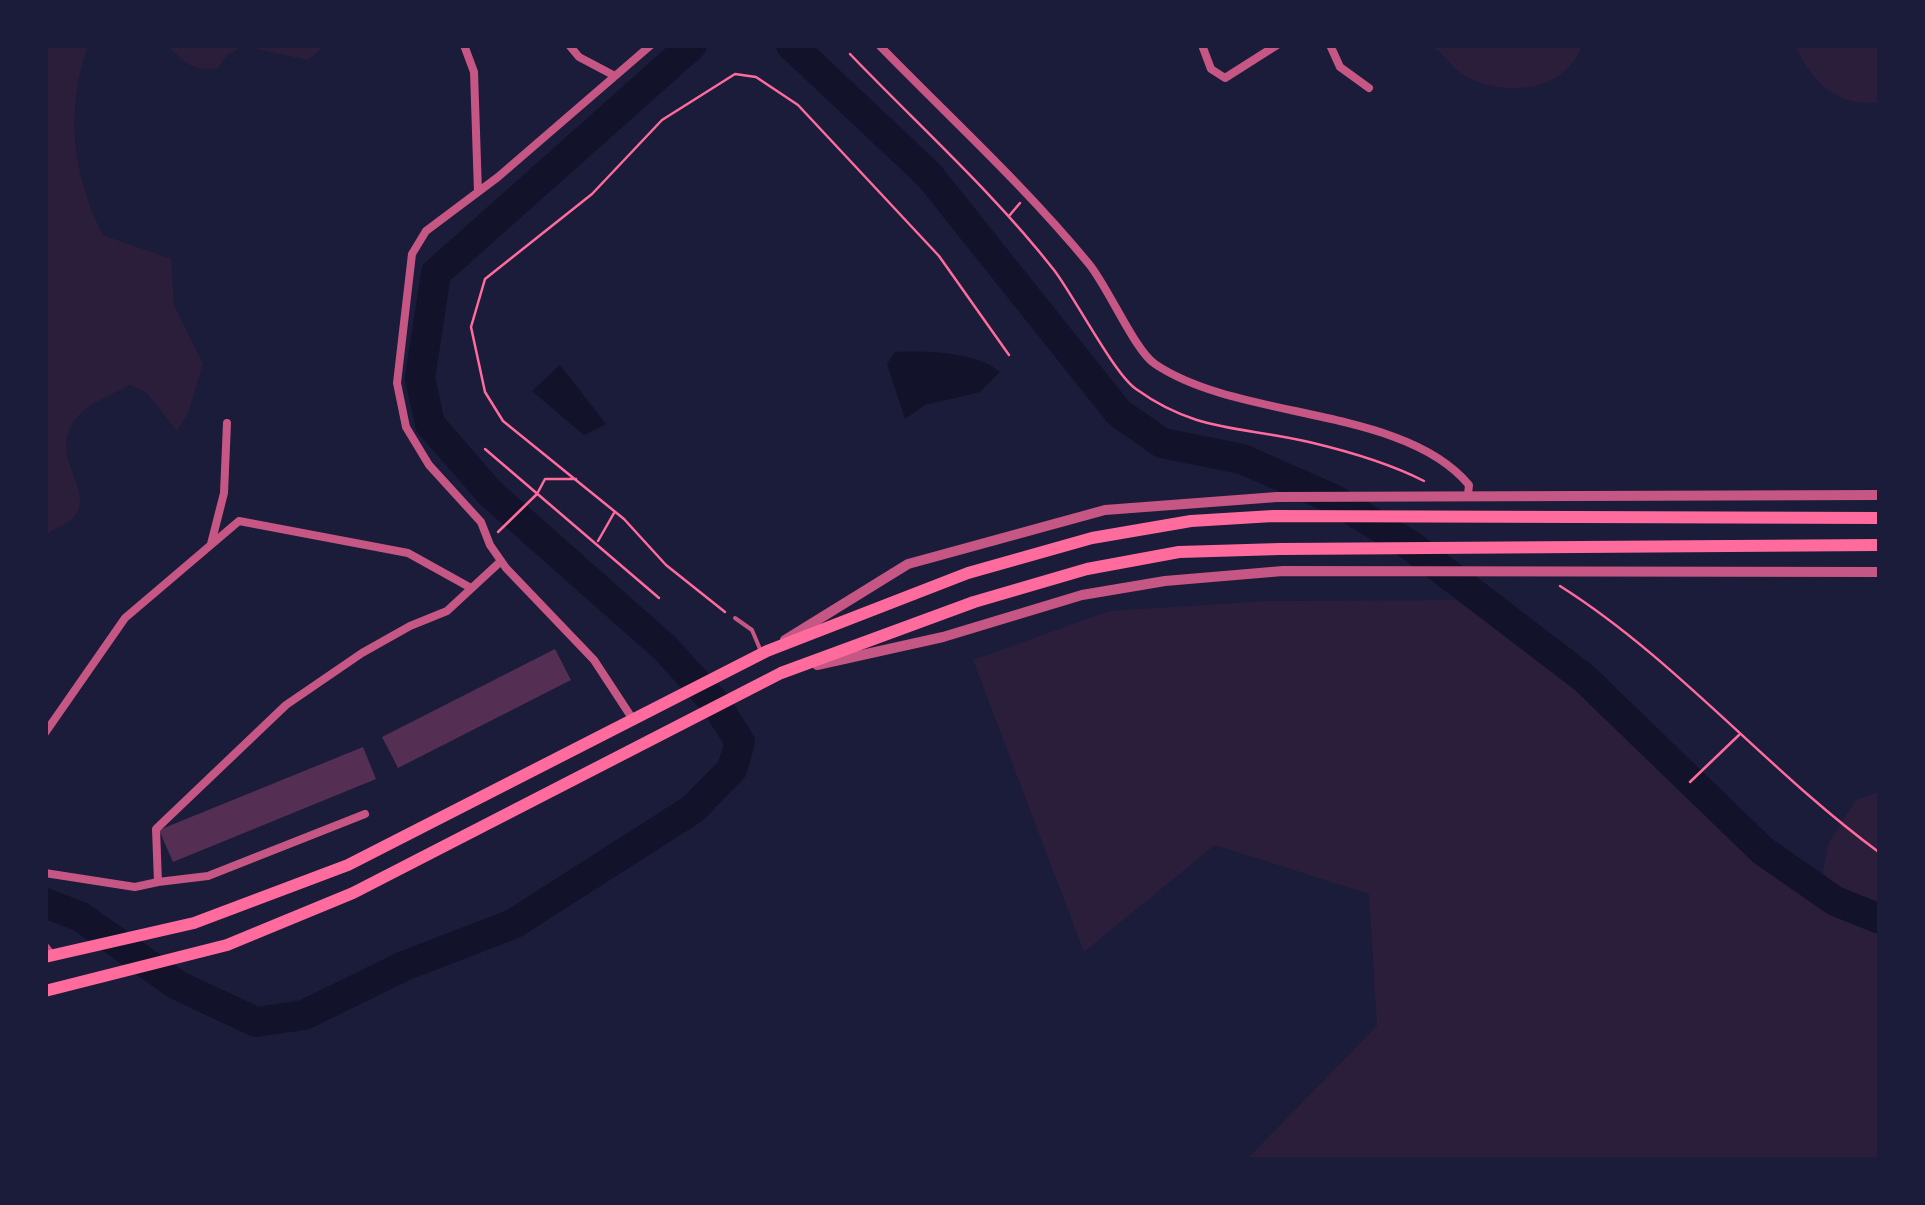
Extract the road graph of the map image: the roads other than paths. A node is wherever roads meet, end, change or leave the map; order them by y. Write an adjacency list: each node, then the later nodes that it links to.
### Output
1 (464, 45): 10 (street)
2 (568, 45): 8 (street)
3 (651, 45): 8 (street)
4 (879, 45): 12 (street)
5 (1202, 45): 6 (street)
6 (1276, 45)
7 (1330, 45): 9 (street)
8 (615, 76): 10 (street)
9 (1369, 88)
10 (478, 192): 17 (street)
11 (227, 423): 15 (street)
12 (1468, 494): 13 (street); 21 (street)
13 (1880, 495)
14 (1880, 518): 21 (highway)
15 (212, 544): 19 (street); 24 (street)
16 (1880, 546): 22 (highway)
17 (501, 561): 19 (street); 23 (street)
18 (1880, 572): 22 (street)
19 (470, 588): 27 (street)
20 (735, 618): 21 (lane)
21 (764, 652): 23 (highway)
22 (781, 673): 29 (highway)
23 (632, 718): 28 (highway)
24 (45, 733)
25 (364, 814): 27 (street)
26 (45, 874): 27 (street)
27 (158, 882)
28 (48, 953)
29 (46, 990)

